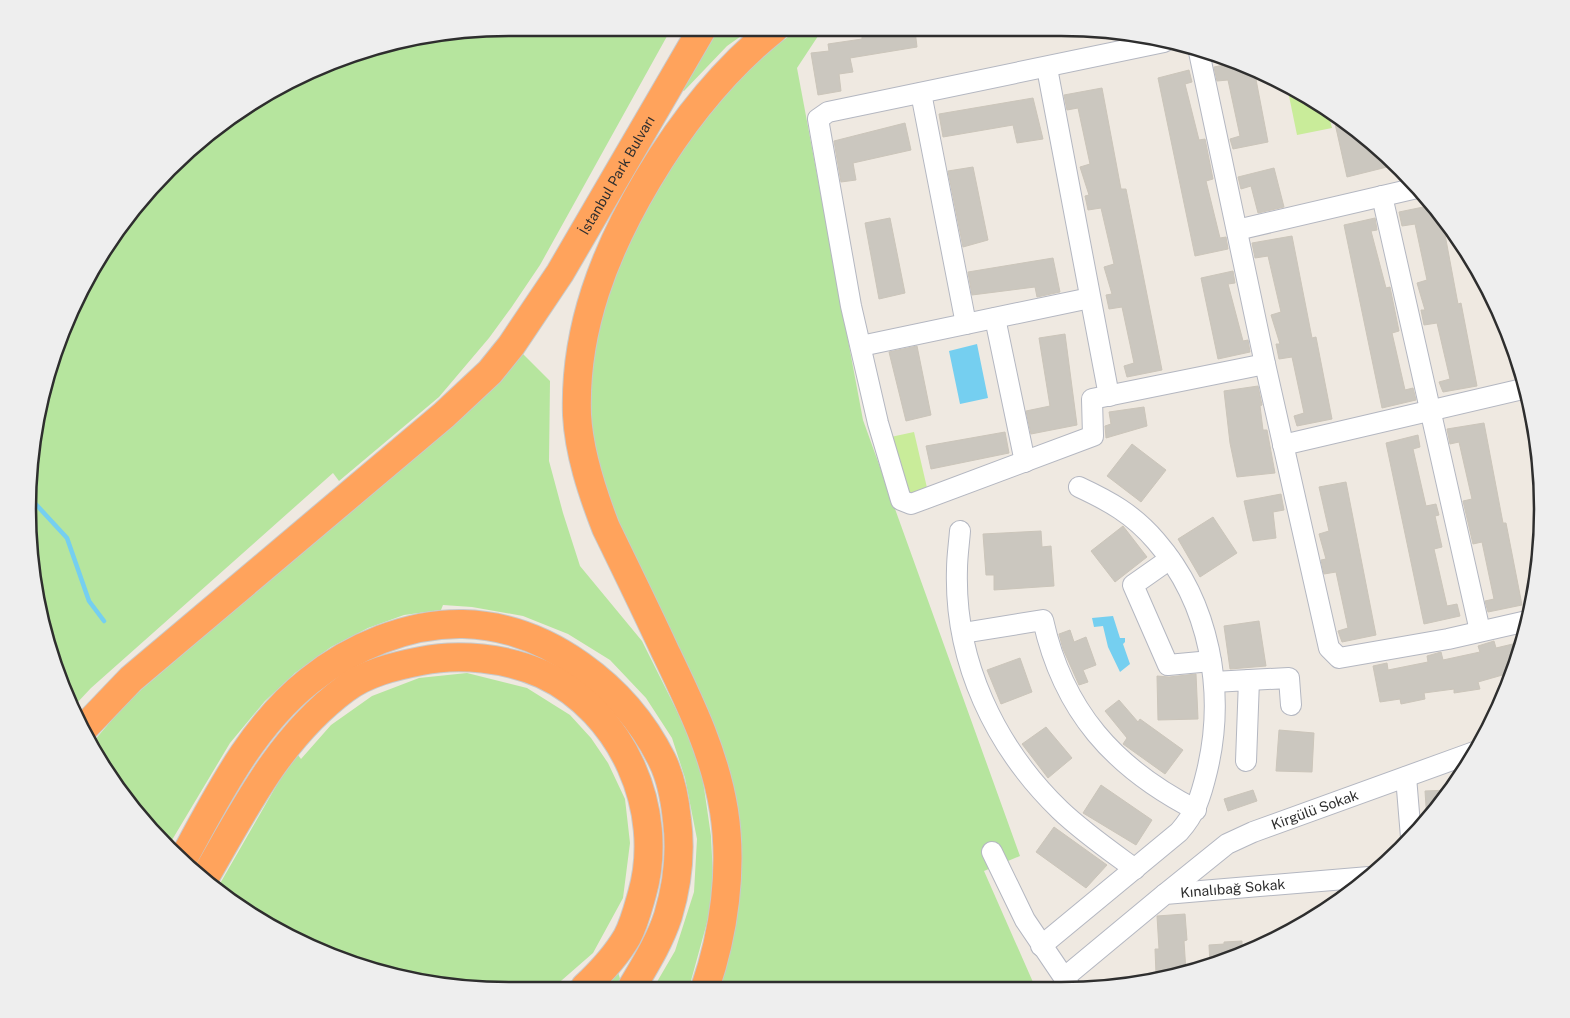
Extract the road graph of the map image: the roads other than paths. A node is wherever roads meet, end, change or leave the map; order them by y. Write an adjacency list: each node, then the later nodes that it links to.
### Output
1 (698, 36): 30 (highway, İstanbul Park Bulvarı)
2 (766, 36): 45 (highway)
3 (1152, 45): 5 (street)
4 (1201, 57): 9 (street)
5 (1047, 68): 6 (street); 10 (street)
6 (921, 93): 12 (street); 13 (street)
7 (1409, 190): 8 (street)
8 (1382, 196): 9 (street); 17 (street)
9 (1237, 230): 14 (street)
10 (1090, 298): 11 (street); 16 (street)
11 (995, 318): 12 (street); 19 (street)
12 (966, 324): 13 (street)
13 (861, 346): 19 (street)
14 (1266, 364): 16 (street); 18 (street)
15 (1519, 390): 17 (street)
16 (1108, 396): 19 (street)
17 (1430, 411): 18 (street); 24 (street)
18 (1283, 445): 24 (street)
19 (1025, 462)
20 (1079, 486): 22 (street)
21 (960, 532): 25 (street)
22 (1170, 559): 26 (street); 26 (street)
23 (1520, 623): 24 (street)
24 (1480, 632)
25 (963, 633): 34 (street); 38 (street)
26 (1211, 661): 28 (street)
27 (1249, 680): 28 (street); 29 (street); 32 (street)
28 (1214, 682): 34 (street)
29 (1291, 705)
30 (92, 718)
31 (1464, 756): 33 (street, Kirgülü Sokak)
32 (1246, 761)
33 (1406, 777): 35 (street); 41 (street, Kirgülü Sokak)
34 (1196, 810): 38 (street)
35 (1410, 827)
36 (992, 852): 42 (street)
37 (186, 853): 44 (highway)
38 (1135, 869): 42 (street)
39 (207, 873): 43 (highway)
40 (1356, 878): 41 (street, Kınalıbağ Sokak)
41 (1165, 894): 47 (street, Kınalıbağ Sokak)
42 (1041, 946): 46 (street)
43 (590, 982)
44 (635, 982)
45 (707, 982)
46 (1068, 982)
47 (1070, 982)

